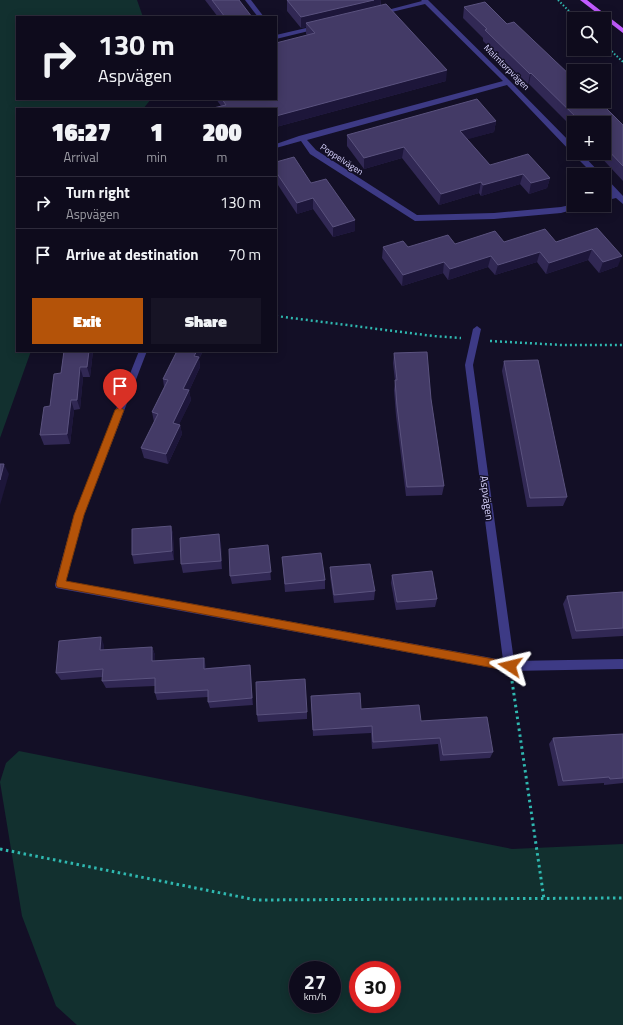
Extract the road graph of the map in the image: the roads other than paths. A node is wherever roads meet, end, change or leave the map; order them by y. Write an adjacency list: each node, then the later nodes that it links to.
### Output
1 (248, 0): 5 (street)
2 (583, 0): 7 (main road)
3 (425, 1): 4 (street); 9 (street, Malmtorpvägen)
4 (374, 14)
5 (259, 16)
6 (329, 24): 8 (street)
7 (623, 31)
8 (277, 37)
9 (508, 82): 10 (street, Poppelvägen); 11 (street, Malmtorpvägen)
10 (302, 138): 12 (street); 19 (street, Poppelvägen)
11 (567, 143)
12 (277, 146)
13 (584, 160): 14 (street)
14 (591, 168)
15 (611, 189): 16 (street)
16 (617, 195): 17 (street); 18 (street)
17 (611, 196)
18 (623, 201)
19 (567, 208)
20 (477, 329): 23 (street, Aspvägen)
21 (143, 352): 23 (street)
22 (623, 664): 23 (street)
23 (510, 666)

